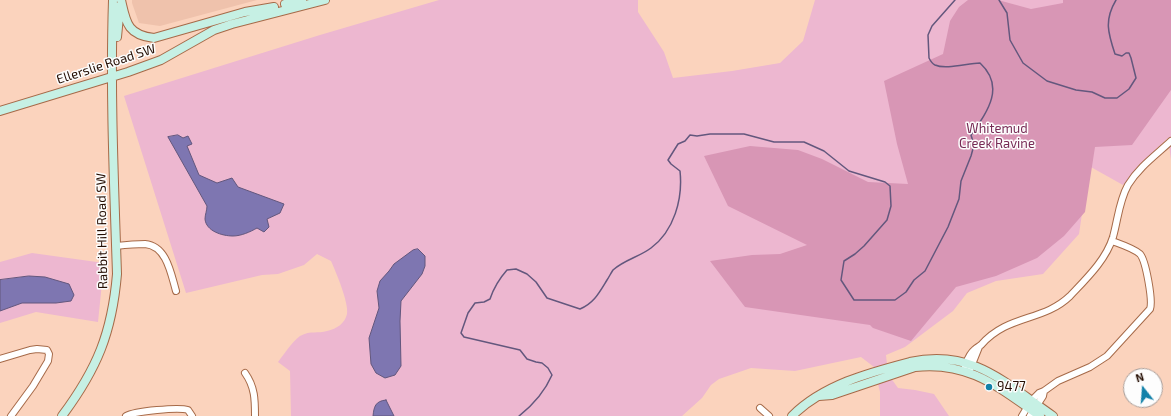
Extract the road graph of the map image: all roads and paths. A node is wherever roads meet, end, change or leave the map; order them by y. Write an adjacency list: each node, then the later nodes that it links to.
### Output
1 (113, 0): 7 (main road, Rabbit Hill Road SW)
2 (120, 0): 5 (main road); 7 (main road, Rabbit Hill Road SW)
3 (302, 0): 5 (main road, Ellerslie Road SW)
4 (326, 0): 6 (main road, Ellerslie Road SW)
5 (274, 7): 6 (main road, Ellerslie Road SW)
6 (214, 30): 8 (main road, Ellerslie Road SW)
7 (112, 57): 8 (main road, Rabbit Hill Road SW)
8 (113, 76): 9 (main road, Ellerslie Road SW); 12 (main road, Rabbit Hill Road SW)
9 (0, 111)
10 (1171, 142): 11 (street)
11 (1112, 241): 15 (street); 18 (street)
12 (116, 246): 13 (street); 22 (main road, Rabbit Hill Road SW)
13 (176, 291)
14 (0, 359): 21 (street)
15 (968, 367): 18 (main road); 25 (main road)
16 (245, 373): 23 (street)
17 (760, 408): 24 (street)
18 (1033, 409): 26 (street); 27 (main road)
19 (190, 413): 20 (street)
20 (127, 415)
21 (11, 416)
22 (62, 416)
23 (255, 416)
24 (769, 416)
25 (792, 416)
26 (1022, 416)
27 (1053, 416)

